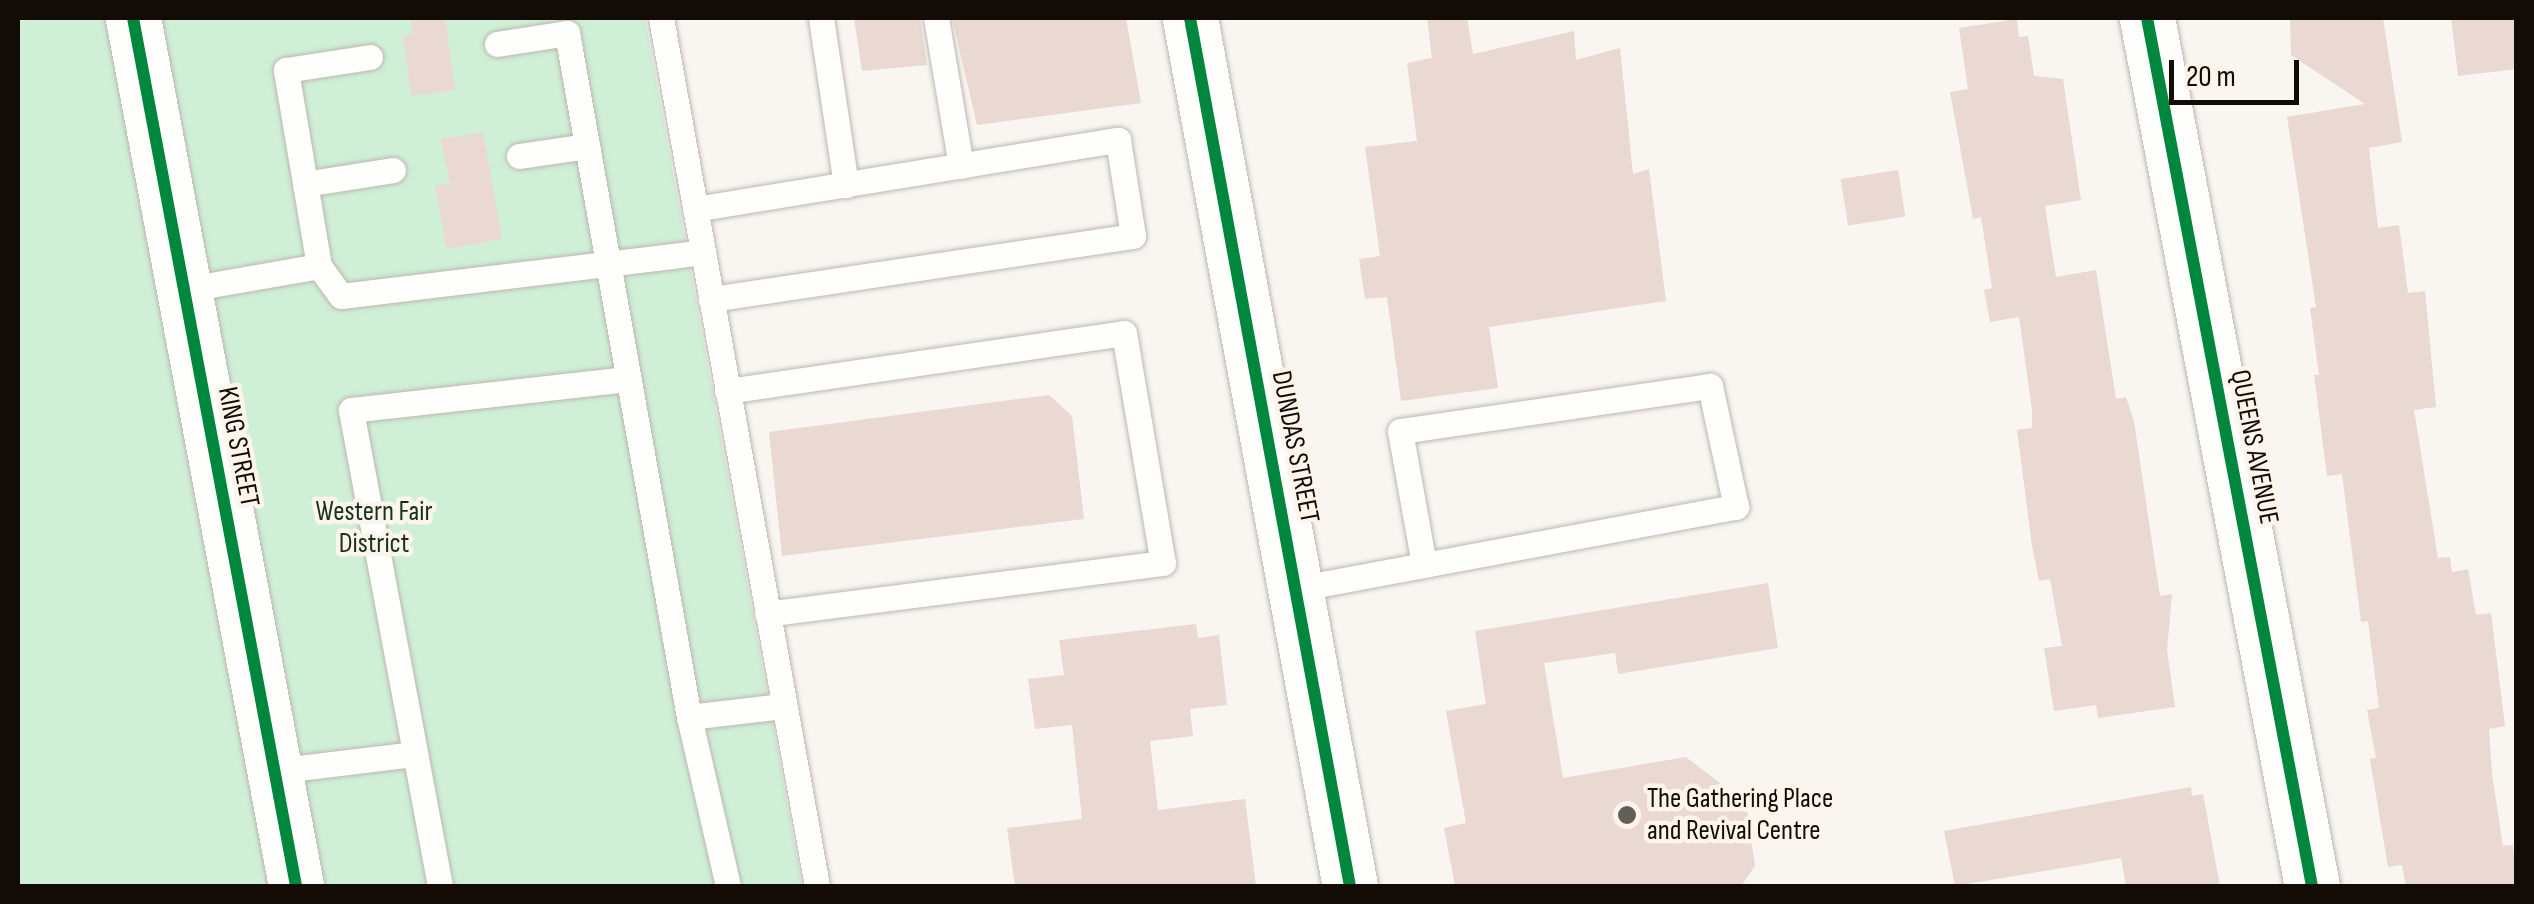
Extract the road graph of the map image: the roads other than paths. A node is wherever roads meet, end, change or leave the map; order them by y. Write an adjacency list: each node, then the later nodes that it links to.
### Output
1 (132, 18): 19 (street, KING STREET)
2 (662, 18): 15 (lane)
3 (821, 18): 14 (lane)
4 (936, 18): 11 (lane)
5 (1190, 18): 24 (street, DUNDAS STREET)
6 (2148, 18): 35 (street, QUEENS AVENUE)
7 (497, 44): 9 (lane)
8 (370, 57): 13 (lane)
9 (587, 146): 10 (lane); 17 (lane)
10 (519, 156)
11 (961, 166): 14 (lane); 20 (lane)
12 (393, 170): 13 (lane)
13 (305, 184): 18 (lane)
14 (846, 185): 15 (lane)
15 (695, 209): 16 (lane)
16 (702, 252): 17 (lane); 20 (lane)
17 (607, 264): 18 (lane); 21 (lane)
18 (320, 266): 19 (lane)
19 (182, 290): 29 (street, KING STREET)
20 (711, 299): 22 (lane)
21 (628, 379): 27 (lane); 28 (lane)
22 (727, 391): 25 (lane); 25 (lane)
23 (1424, 564): 23 (lane); 24 (lane)
24 (1296, 589): 34 (street, DUNDAS STREET)
25 (766, 614): 26 (lane)
26 (782, 706): 27 (lane); 33 (lane)
27 (689, 717): 32 (lane)
28 (415, 754): 29 (lane); 31 (lane)
29 (274, 772): 30 (street, KING STREET)
30 (296, 886)
31 (440, 886)
32 (728, 886)
33 (818, 886)
34 (1350, 886)
35 (2312, 886)

